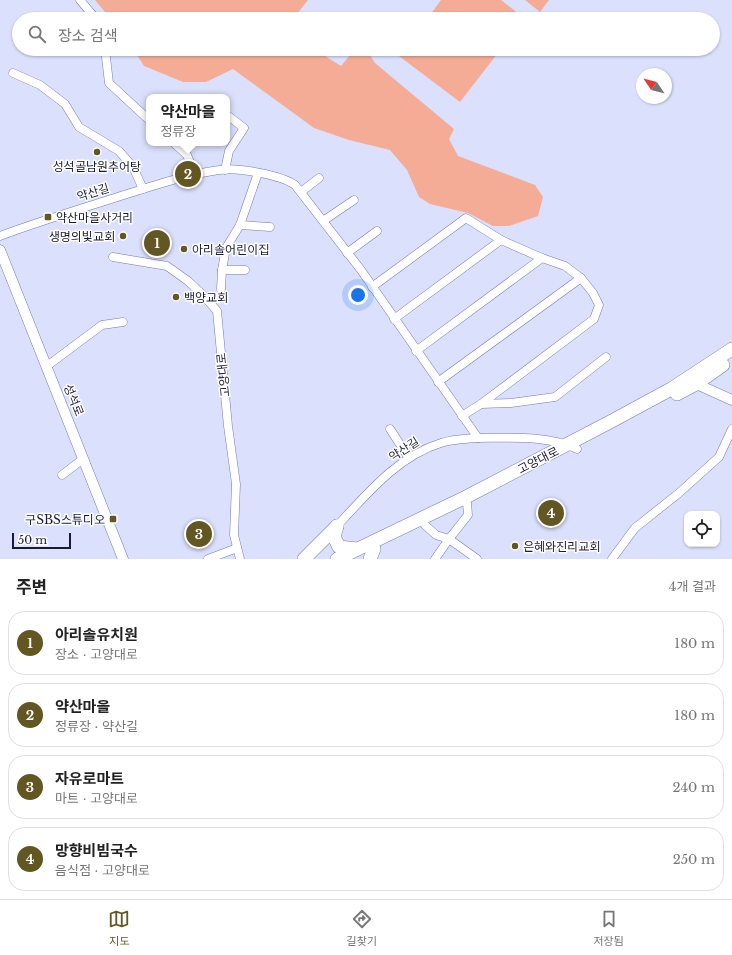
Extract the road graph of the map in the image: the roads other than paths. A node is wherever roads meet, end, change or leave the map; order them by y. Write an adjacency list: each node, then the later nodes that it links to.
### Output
1 (80, 0): 2 (street)
2 (90, 12)
3 (106, 56): 5 (street)
4 (13, 74): 12 (street)
5 (146, 117)
6 (230, 117): 8 (street)
7 (177, 146): 10 (street)
8 (225, 170): 9 (street, 약산길); 10 (street, 약산길)
9 (258, 173): 13 (street, 약산길); 16 (street)
10 (195, 175): 12 (street, 약산길)
11 (318, 178): 13 (street)
12 (143, 189): 19 (street, 약산길)
13 (301, 192): 15 (street, 약산길)
14 (354, 200): 15 (street)
15 (323, 221): 22 (street, 약산길)
16 (240, 225): 17 (street); 25 (street)
17 (270, 227)
18 (377, 231): 22 (street)
19 (0, 236)
20 (501, 240): 24 (street); 28 (street); 30 (street)
21 (0, 250): 36 (street, 성석로)
22 (347, 253): 28 (street, 약산길)
23 (113, 256): 53 (street, 고양대로)
24 (542, 258): 27 (street); 33 (street)
25 (222, 270): 26 (street); 29 (street)
26 (245, 270)
27 (581, 278): 38 (street); 40 (street)
28 (372, 286): 30 (street, 약산길)
29 (221, 289)
30 (394, 319): 33 (street, 약산길)
31 (123, 322): 36 (street)
32 (732, 349): 37 (main road, 고양대로)
33 (416, 350): 38 (street, 약산길)
34 (606, 357): 40 (street)
35 (732, 359): 37 (main road, 고양대로)
36 (47, 366): 47 (street, 성석로)
37 (691, 381): 39 (street); 45 (main road, 고양대로)
38 (438, 382): 41 (street, 약산길)
39 (732, 400)
40 (481, 404): 41 (street)
41 (462, 416): 44 (street, 약산길)
42 (390, 429): 46 (street)
43 (732, 429): 63 (street)
44 (478, 438): 45 (street); 46 (street, 약산길)
45 (572, 446): 49 (main road, 고양대로); 54 (main road, 고양대로)
46 (409, 458): 51 (street, 약산길)
47 (84, 459): 48 (street); 56 (street, 성석로)
48 (62, 475)
49 (467, 503): 50 (main road, 고양대로); 52 (street)
50 (425, 525): 52 (street); 55 (main road, 고양대로)
51 (337, 526): 54 (main road); 59 (main road)
52 (449, 539): 61 (street); 62 (street)
53 (237, 548): 57 (street); 58 (street, 고양대로)
54 (357, 554): 55 (main road, 고양대로); 60 (main road, 고양대로)
55 (372, 554)
56 (123, 559)
57 (208, 559)
58 (240, 559)
59 (304, 559)
60 (337, 559)
61 (435, 559)
62 (477, 559)
63 (612, 559)

